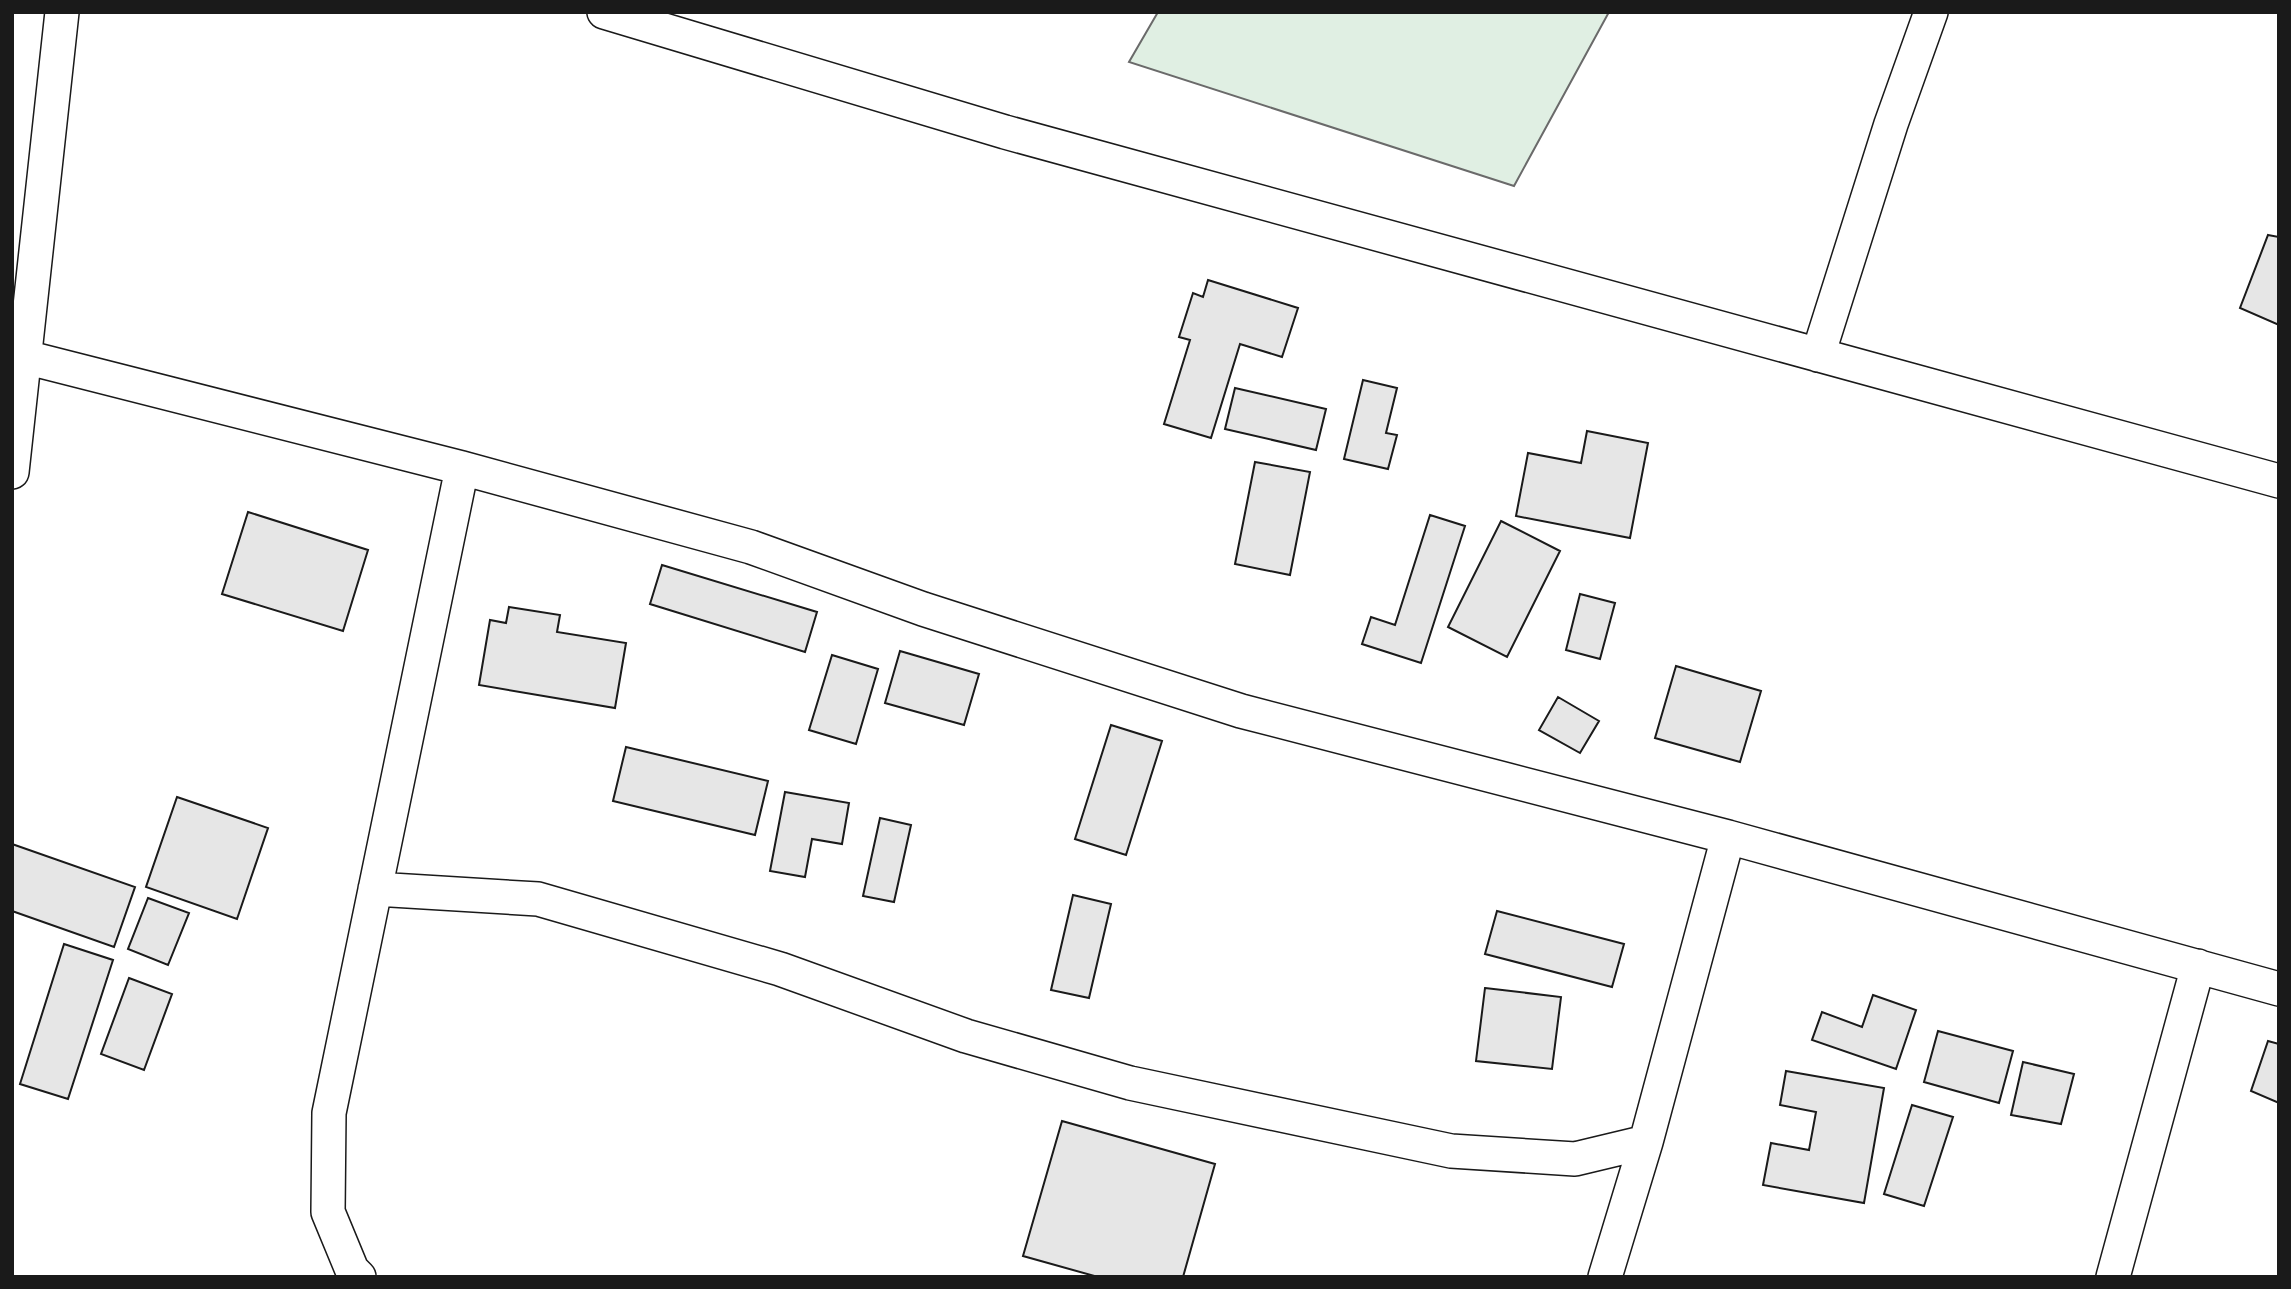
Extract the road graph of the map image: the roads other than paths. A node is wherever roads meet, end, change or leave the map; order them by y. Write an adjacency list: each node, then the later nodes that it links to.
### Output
1 (62, 12): 5 (street)
2 (604, 12): 4 (street)
3 (1931, 12): 4 (street)
4 (1818, 355): 8 (street)
5 (25, 357): 6 (street); 7 (street)
6 (462, 468): 9 (street); 10 (street)
7 (12, 472)
8 (2279, 481)
9 (1728, 837): 11 (street); 13 (street)
10 (374, 889): 13 (street); 14 (street)
11 (2198, 966): 12 (street); 16 (street)
12 (2279, 989)
13 (1646, 1142): 15 (street)
14 (359, 1277)
15 (1605, 1277)
16 (2113, 1277)

